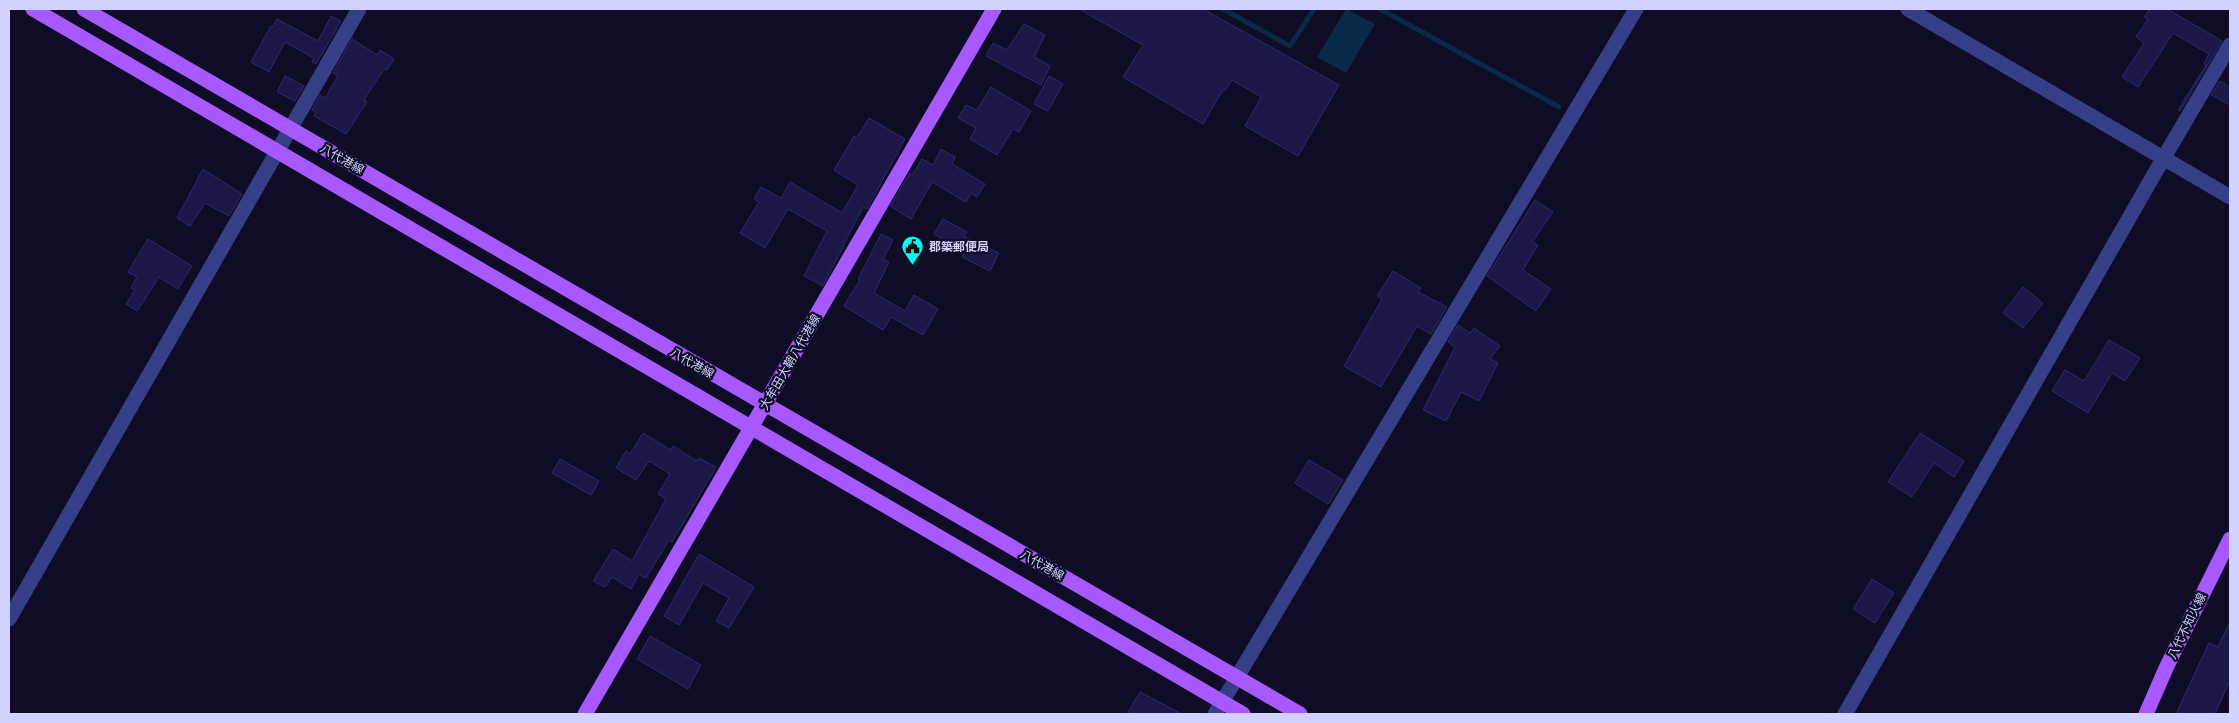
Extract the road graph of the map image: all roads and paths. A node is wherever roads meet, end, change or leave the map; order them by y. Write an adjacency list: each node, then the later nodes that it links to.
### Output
1 (33, 9): 9 (main road, 八代港線)
2 (84, 9): 8 (main road, 八代港線)
3 (359, 9): 8 (street)
4 (994, 9): 12 (main road, 大牟田大鞘八代港線)
5 (1636, 9): 16 (street)
6 (1908, 9): 10 (street)
7 (2230, 45): 10 (street)
8 (290, 128): 9 (street); 12 (main road, 八代港線)
9 (277, 151): 13 (main road, 八代港線); 15 (street)
10 (2164, 157): 11 (street); 21 (street)
11 (2230, 197)
12 (765, 406): 13 (main road, 大牟田大鞘八代港線); 16 (main road, 八代港線)
13 (751, 428): 17 (main road, 八代港線); 18 (main road, 大牟田大鞘八代港線)
14 (2230, 539): 22 (main road, 八代不知火線)
15 (9, 619)
16 (1237, 678): 17 (street); 20 (main road, 八代港線)
17 (1219, 708): 19 (main road, 八代港線)
18 (584, 714)
19 (1243, 714)
20 (1300, 714)
21 (1845, 714)
22 (2146, 714)

